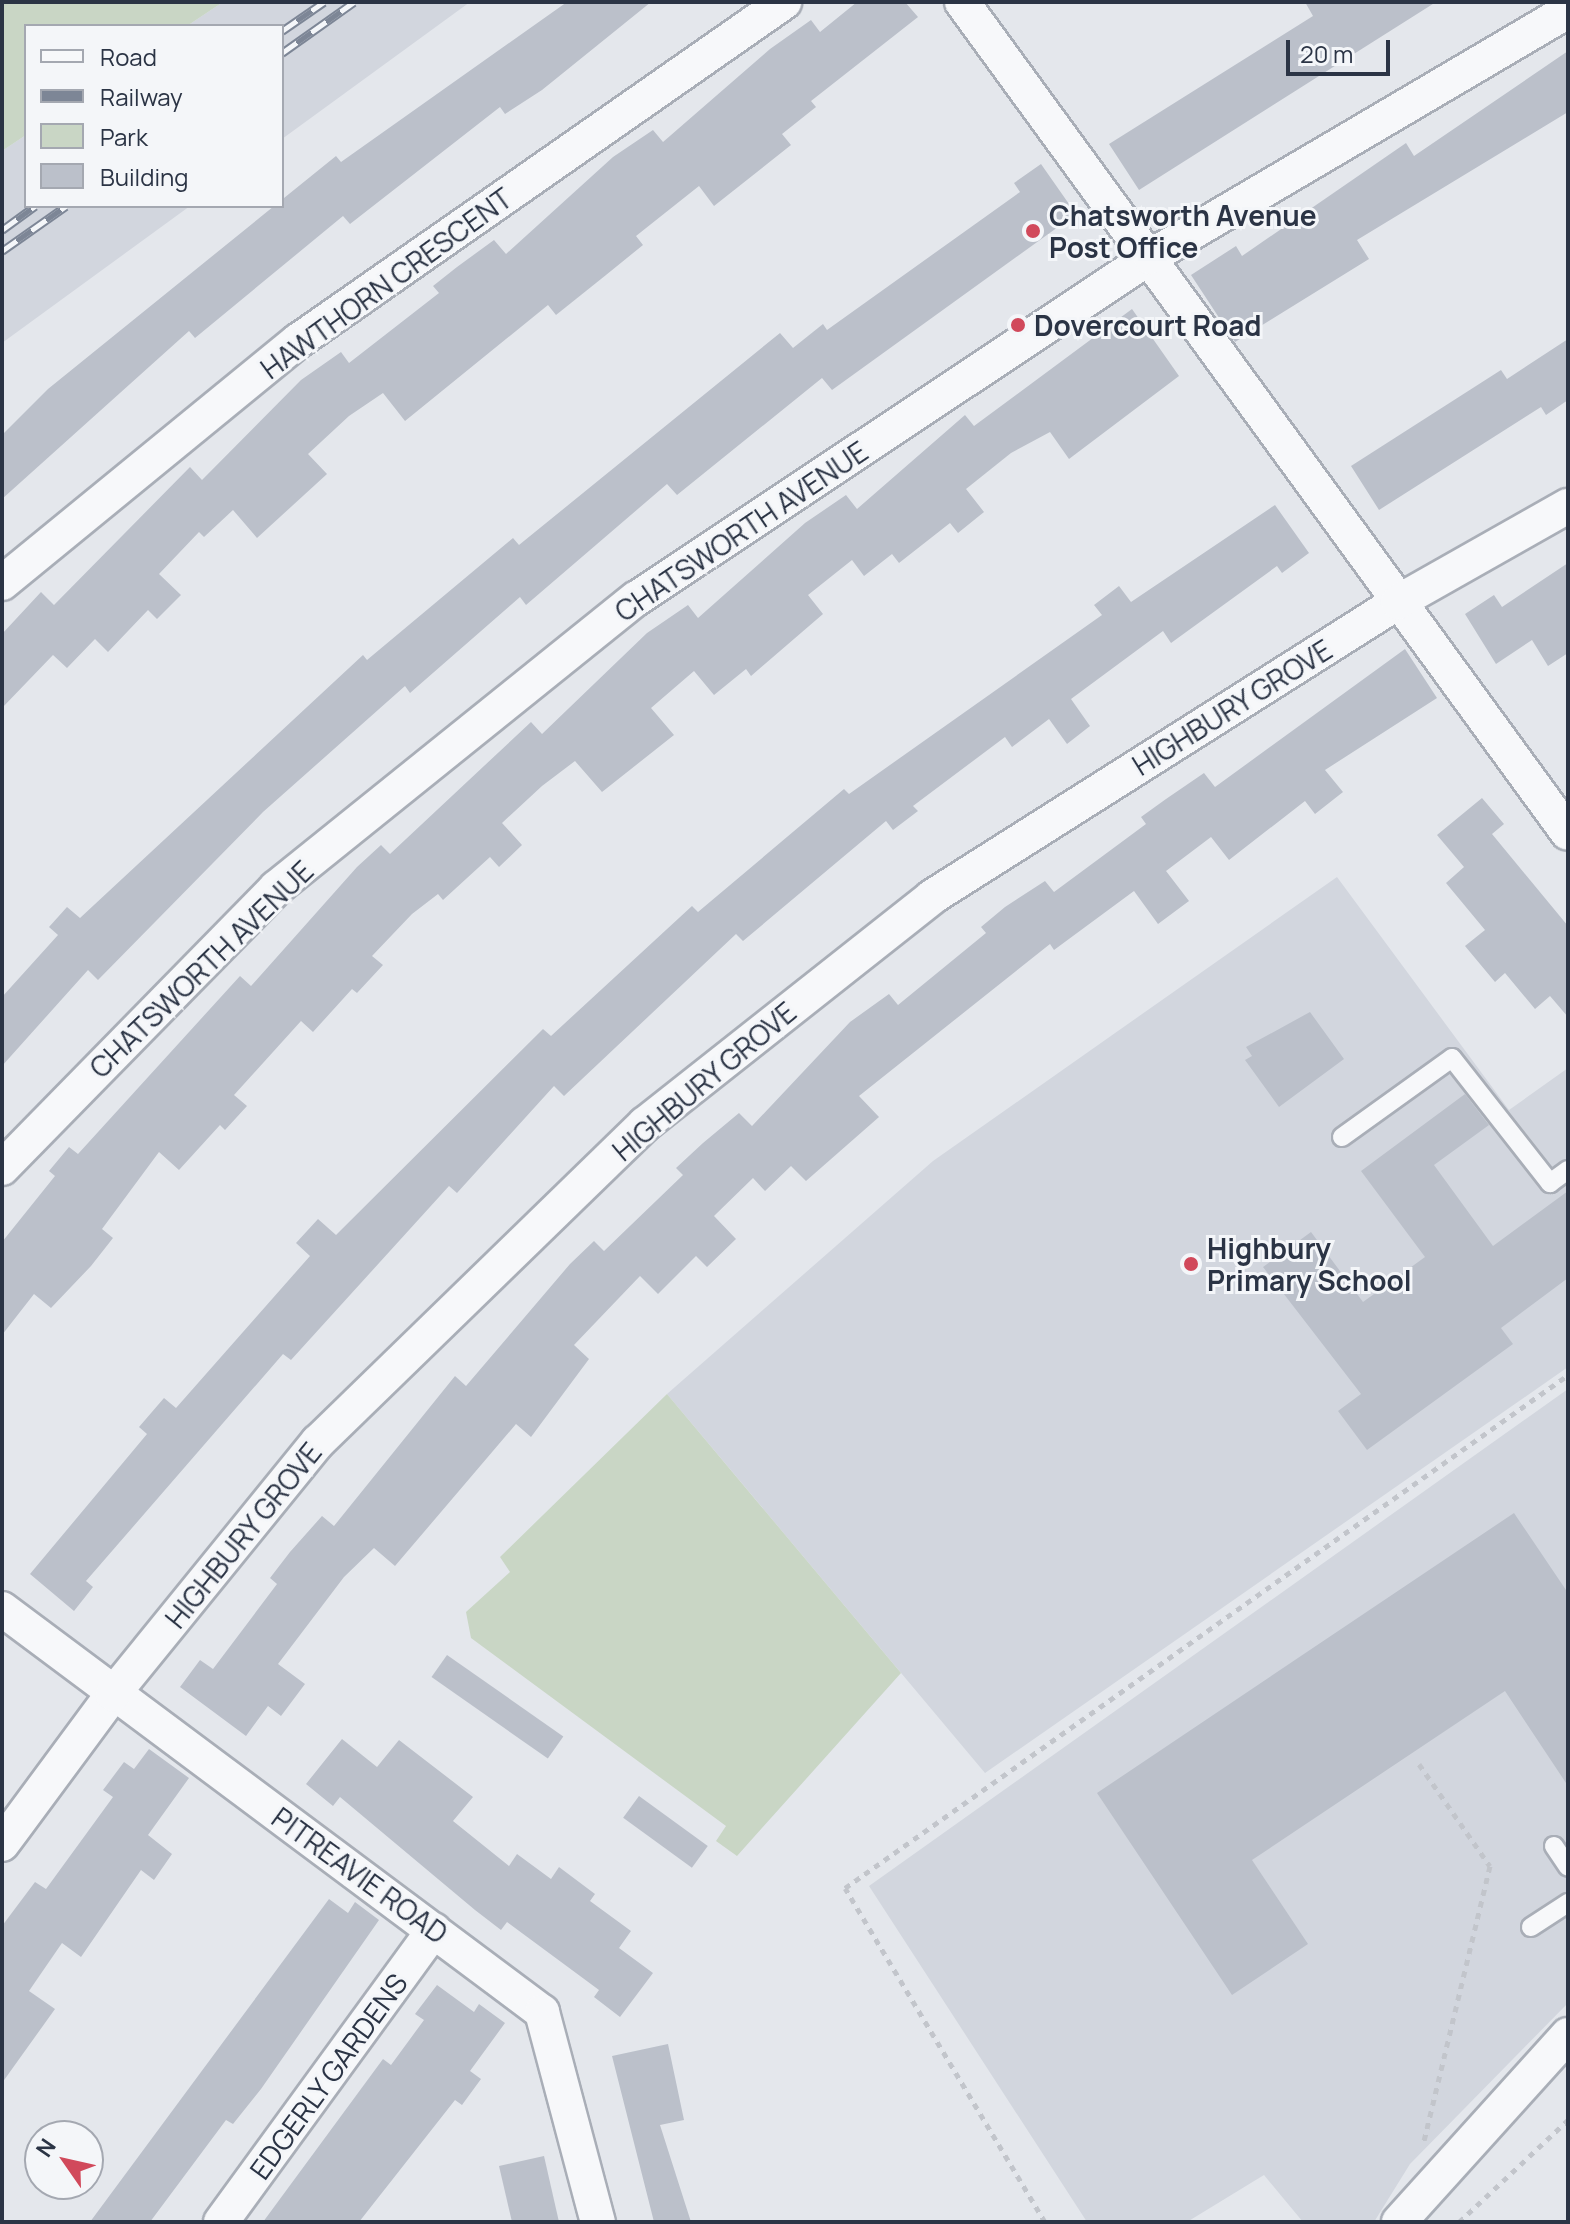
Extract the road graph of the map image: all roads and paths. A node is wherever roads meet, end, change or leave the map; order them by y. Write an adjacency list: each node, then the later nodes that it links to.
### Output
1 (784, 2): 6 (street, HAWTHORN CRESCENT)
2 (962, 2): 4 (street)
3 (1568, 11): 4 (street, CHATSWORTH AVENUE)
4 (1150, 257): 7 (street); 10 (street, CHATSWORTH AVENUE)
5 (1568, 506): 7 (street, HIGHBURY GROVE)
6 (2, 583)
7 (1398, 602): 8 (street); 14 (street, HIGHBURY GROVE)
8 (1568, 833)
9 (1342, 1137): 11 (lane)
10 (2, 1168)
11 (1568, 1170)
12 (1568, 1375): 27 (path)
13 (2, 1609): 14 (street, PITREAVIE ROAD)
14 (113, 1694): 16 (street, HIGHBURY GROVE); 21 (street, PITREAVIE ROAD)
15 (1419, 1764): 24 (path)
16 (2, 1844)
17 (1554, 1846): 18 (lane)
18 (1568, 1867)
19 (1568, 1903): 20 (lane)
20 (1531, 1927)
21 (434, 1930): 25 (street, EDGERLY GARDENS); 26 (street, PITREAVIE ROAD)
22 (1568, 2035): 28 (street)
23 (1568, 2120): 29 (path)
24 (1422, 2148)
25 (221, 2222)
26 (598, 2222)
27 (1045, 2222)
28 (1399, 2222)
29 (1459, 2222)

